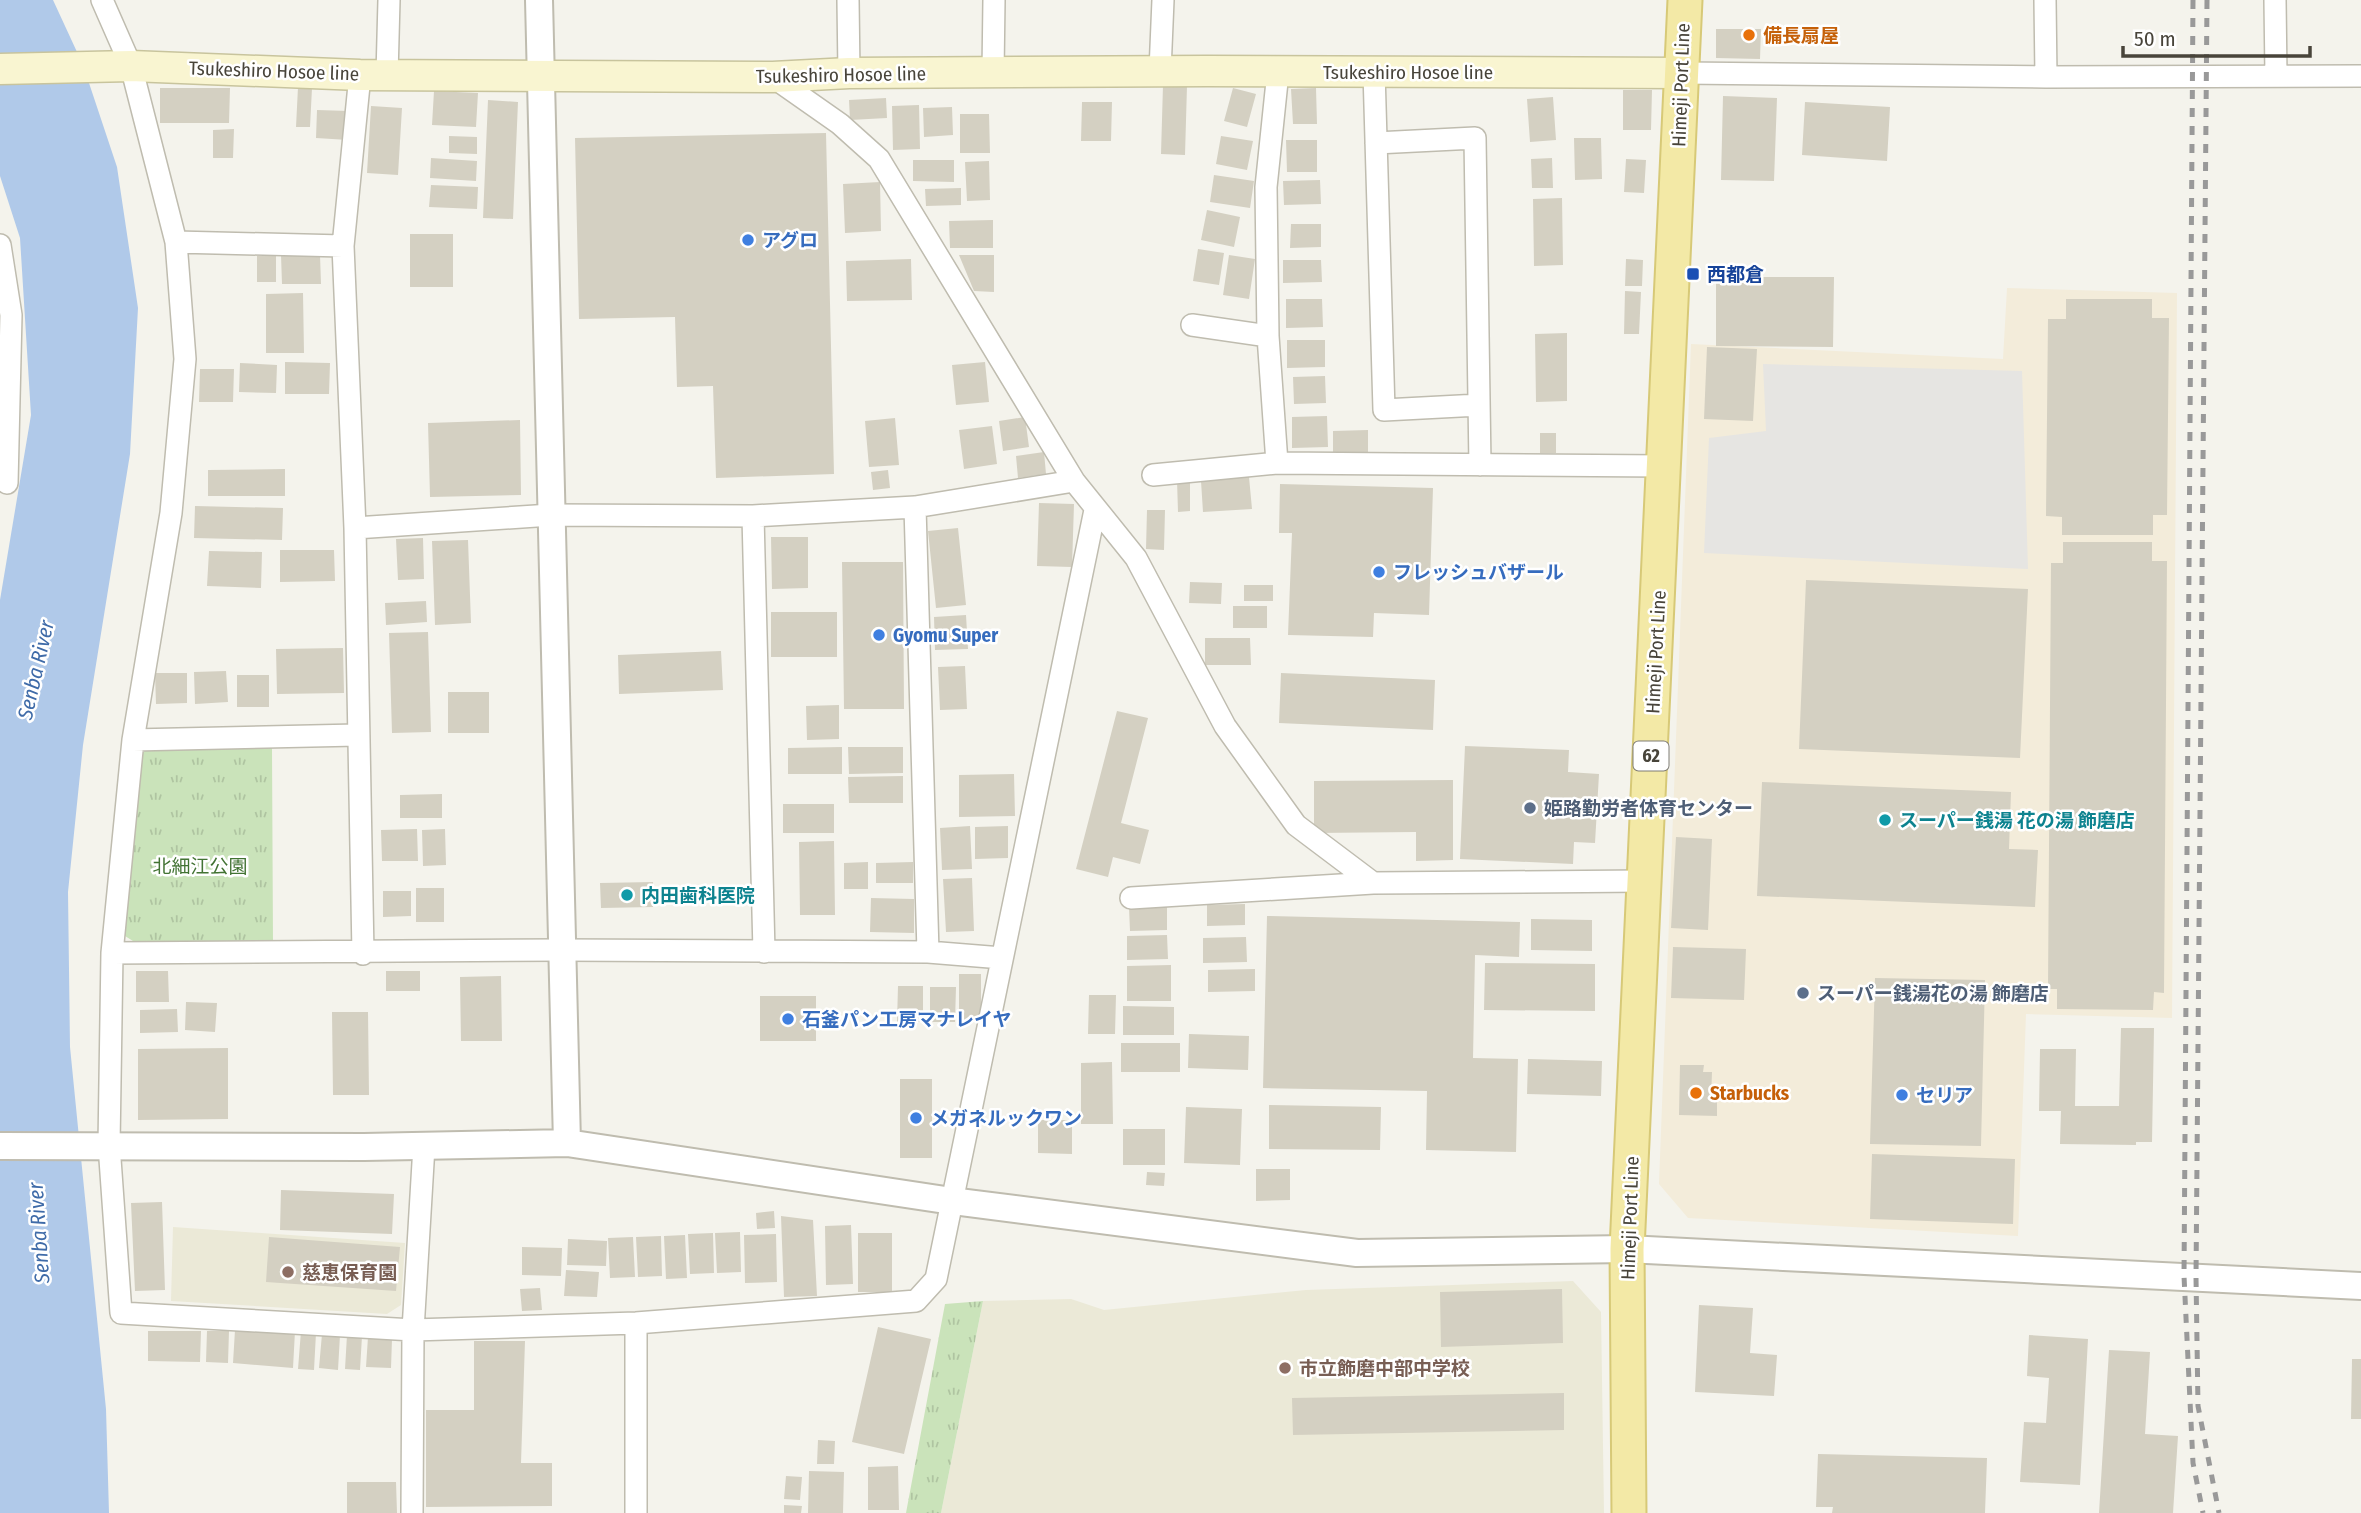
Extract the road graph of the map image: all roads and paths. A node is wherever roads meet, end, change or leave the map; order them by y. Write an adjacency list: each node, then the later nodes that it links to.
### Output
1 (102, 0): 10 (street)
2 (389, 0): 18 (street)
3 (539, 0): 19 (street)
4 (848, 0): 16 (street)
5 (994, 0): 13 (street)
6 (1163, 0): 12 (street)
7 (1685, 0): 17 (main road, Himeji Port Line / 62)
8 (2045, 0): 23 (street)
9 (2276, 0): 20 (street)
10 (118, 66): 11 (main road, Tsukeshiro Hosoe line); 18 (main road, Tsukeshiro Hosoe line); 25 (street)
11 (0, 69)
12 (1160, 71): 13 (main road, Tsukeshiro Hosoe line); 14 (main road, Tsukeshiro Hosoe line)
13 (993, 72): 16 (main road, Tsukeshiro Hosoe line)
14 (1278, 72): 15 (main road, Tsukeshiro Hosoe line); 29 (street)
15 (1374, 72): 17 (main road, Tsukeshiro Hosoe line); 24 (street)
16 (849, 73): 22 (main road, Tsukeshiro Hosoe line)
17 (1682, 73): 23 (street); 33 (main road, Himeji Port Line / 62)
18 (374, 75): 19 (main road, Tsukeshiro Hosoe line); 27 (street)
19 (541, 76): 22 (main road, Tsukeshiro Hosoe line); 39 (street)
20 (2276, 76): 21 (street); 23 (street)
21 (2361, 76)
22 (773, 77): 35 (street)
23 (2046, 77)
24 (1376, 143): 30 (street); 30 (street)
25 (176, 242): 27 (street); 43 (street)
26 (0, 245): 36 (street)
27 (343, 246): 41 (street)
28 (1192, 325): 29 (street)
29 (1268, 336): 31 (street)
30 (1479, 405): 32 (street)
31 (1277, 463): 32 (street); 34 (street)
32 (1480, 465): 33 (street)
33 (1665, 466): 44 (main road, Himeji Port Line / 62)
34 (1153, 475)
35 (1074, 481): 37 (street); 38 (street)
36 (2, 484)
37 (915, 507): 40 (street); 49 (street)
38 (1095, 510): 45 (street); 52 (street)
39 (551, 515): 40 (street); 41 (street); 47 (street)
40 (753, 516): 48 (street)
41 (355, 527): 42 (street)
42 (357, 735): 43 (street); 51 (street)
43 (133, 740): 50 (street)
44 (1645, 881): 45 (street); 58 (main road, Himeji Port Line / 62)
45 (1373, 883): 46 (street)
46 (1131, 898)
47 (561, 950): 48 (street); 51 (street); 53 (street)
48 (764, 952): 49 (street)
49 (928, 952): 52 (street)
50 (112, 953): 51 (street); 54 (street)
51 (363, 954)
52 (1002, 958): 57 (street)
53 (567, 1143): 56 (street); 57 (street)
54 (109, 1145): 55 (street); 56 (street); 61 (street)
55 (0, 1146)
56 (424, 1146): 61 (street)
57 (952, 1201): 58 (street); 60 (street)
58 (1628, 1249): 59 (street); 64 (main road, Himeji Port Line / 62)
59 (2361, 1286)
60 (636, 1323): 61 (street); 63 (street)
61 (413, 1330): 62 (street)
62 (412, 1513)
63 (636, 1513)
64 (1629, 1513)

